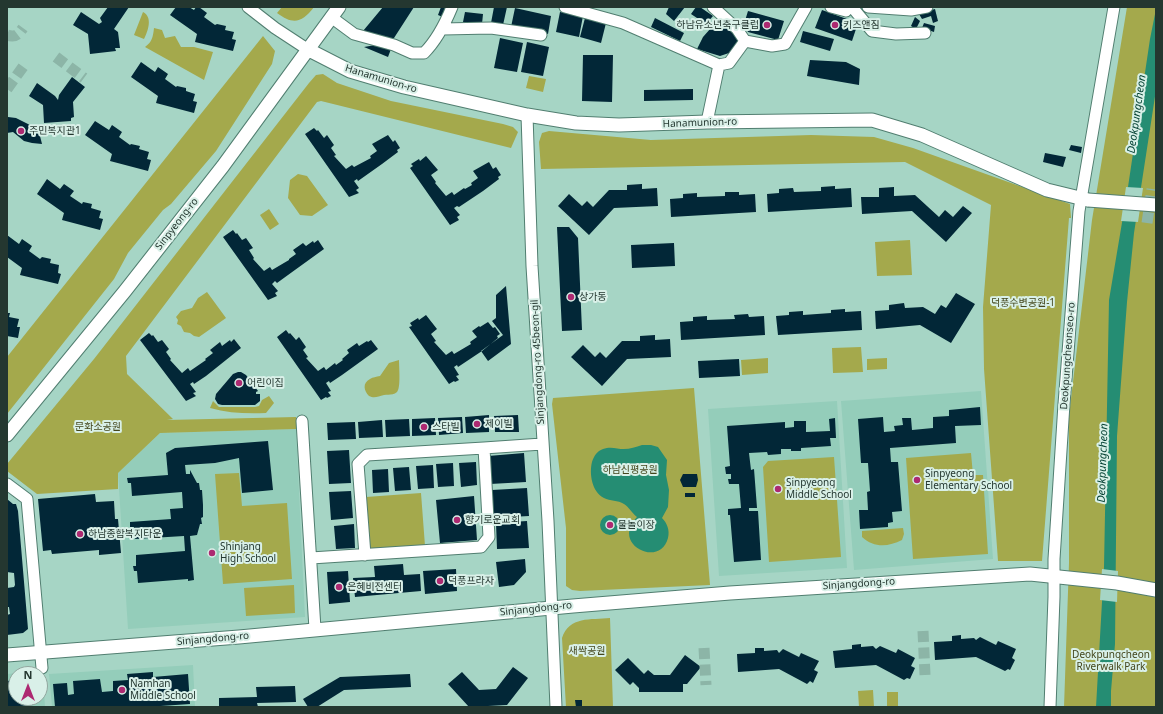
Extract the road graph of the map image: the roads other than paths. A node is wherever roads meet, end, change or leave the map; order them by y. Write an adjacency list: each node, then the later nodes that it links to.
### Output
1 (248, 7): 17 (street)
2 (452, 7): 13 (street)
3 (565, 7): 11 (street)
4 (713, 7): 16 (street)
5 (830, 7): 6 (street)
6 (851, 7): 14 (street)
7 (868, 7): 8 (street)
8 (927, 7)
9 (1114, 7): 21 (street, Deokpungcheonseo-ro)
10 (804, 8): 16 (street)
11 (591, 10): 18 (street)
12 (335, 12): 13 (street); 17 (main road, Sinpyeong-ro)
13 (443, 29): 15 (street)
14 (925, 33)
15 (541, 35)
16 (745, 41): 18 (street)
17 (307, 49): 19 (main road, Hanamunion-ro); 24 (main road, Sinpyeong-ro)
18 (719, 65): 20 (street)
19 (526, 115): 20 (main road, Hanamunion-ro); 25 (street, Sinjangdong-ro 45beon-gil)
20 (707, 122): 21 (main road, Hanamunion-ro)
21 (1084, 199): 22 (main road, Hanamunion-ro, bridge); 30 (street, Deokpungcheonseo-ro)
22 (1156, 205)
23 (302, 421): 29 (street)
24 (7, 435)
25 (542, 444): 26 (street); 32 (street, Sinjangdong-ro 45beon-gil)
26 (484, 448): 28 (street); 28 (street)
27 (7, 484): 34 (street)
28 (365, 555): 29 (street)
29 (311, 558): 33 (street)
30 (1060, 577): 31 (main road, Sinjangdong-ro); 32 (main road, Sinjangdong-ro); 38 (street, Deokpungcheonseo-ro)
31 (1156, 590)
32 (551, 608): 33 (main road, Sinjangdong-ro); 37 (street, Sinjangdong-ro 45beon-gil)
33 (315, 629): 34 (main road, Sinjangdong-ro)
34 (41, 653): 35 (main road, Sinjangdong-ro); 36 (street)
35 (7, 655)
36 (42, 666)
37 (556, 707)
38 (1050, 707)

